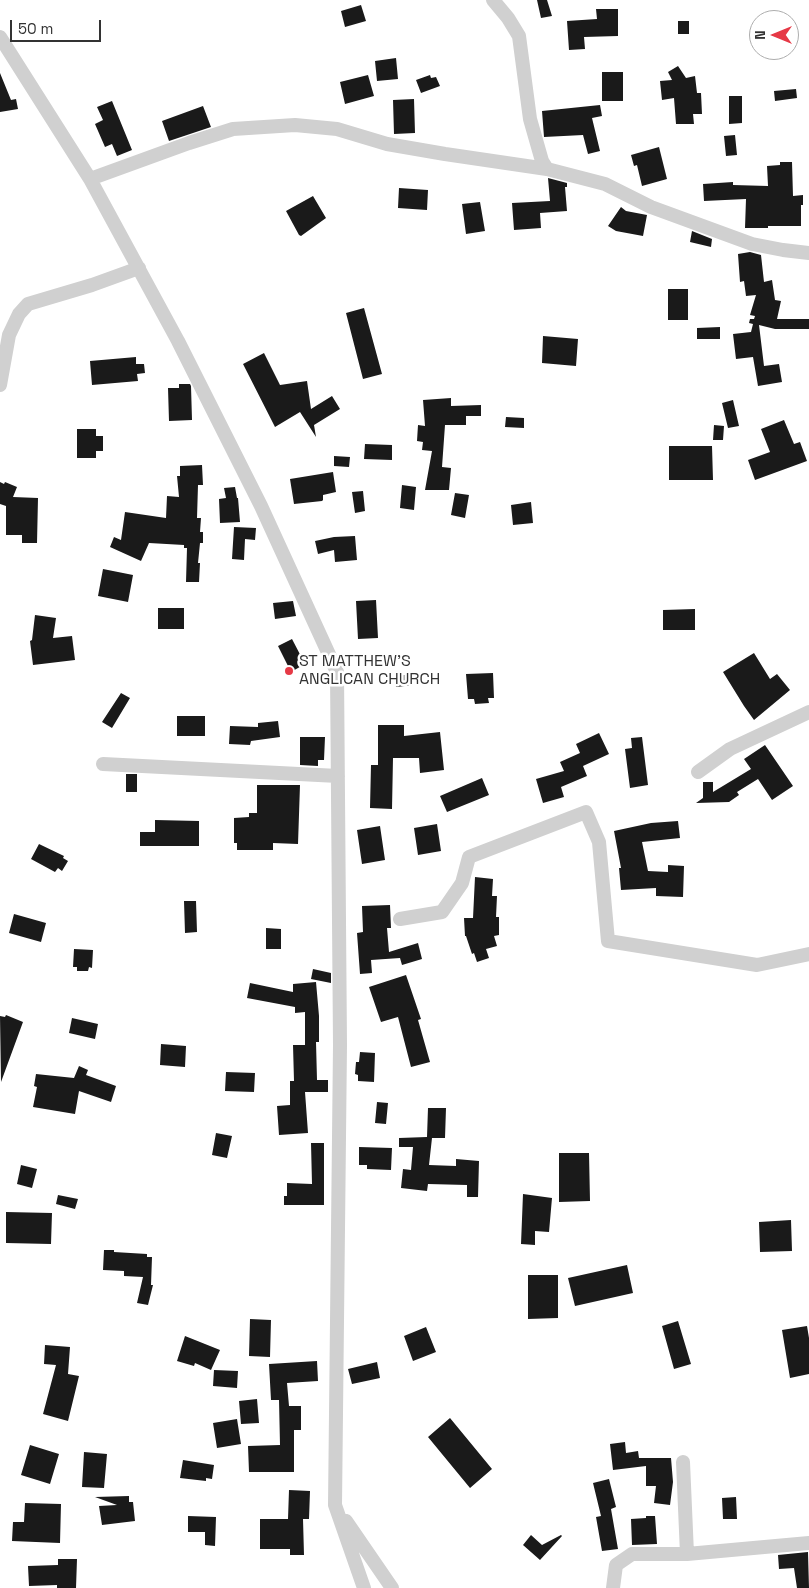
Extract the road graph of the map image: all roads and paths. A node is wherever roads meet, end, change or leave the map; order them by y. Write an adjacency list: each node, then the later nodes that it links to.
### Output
1 (493, 0): 4 (street)
2 (0, 37): 3 (street)
3 (6, 60): 5 (street)
4 (547, 170): 5 (street); 6 (street)
5 (90, 180): 7 (street)
6 (809, 253)
7 (139, 268): 8 (street); 12 (street)
8 (0, 385)
9 (809, 712): 11 (street)
10 (104, 764): 12 (street)
11 (698, 772)
12 (338, 776): 16 (street)
13 (400, 919): 14 (street)
14 (809, 954)
15 (683, 1462): 18 (street)
16 (335, 1505): 19 (street); 20 (street)
17 (809, 1543): 18 (street)
18 (687, 1554): 21 (street)
19 (388, 1587)
20 (364, 1588)
21 (613, 1588)

